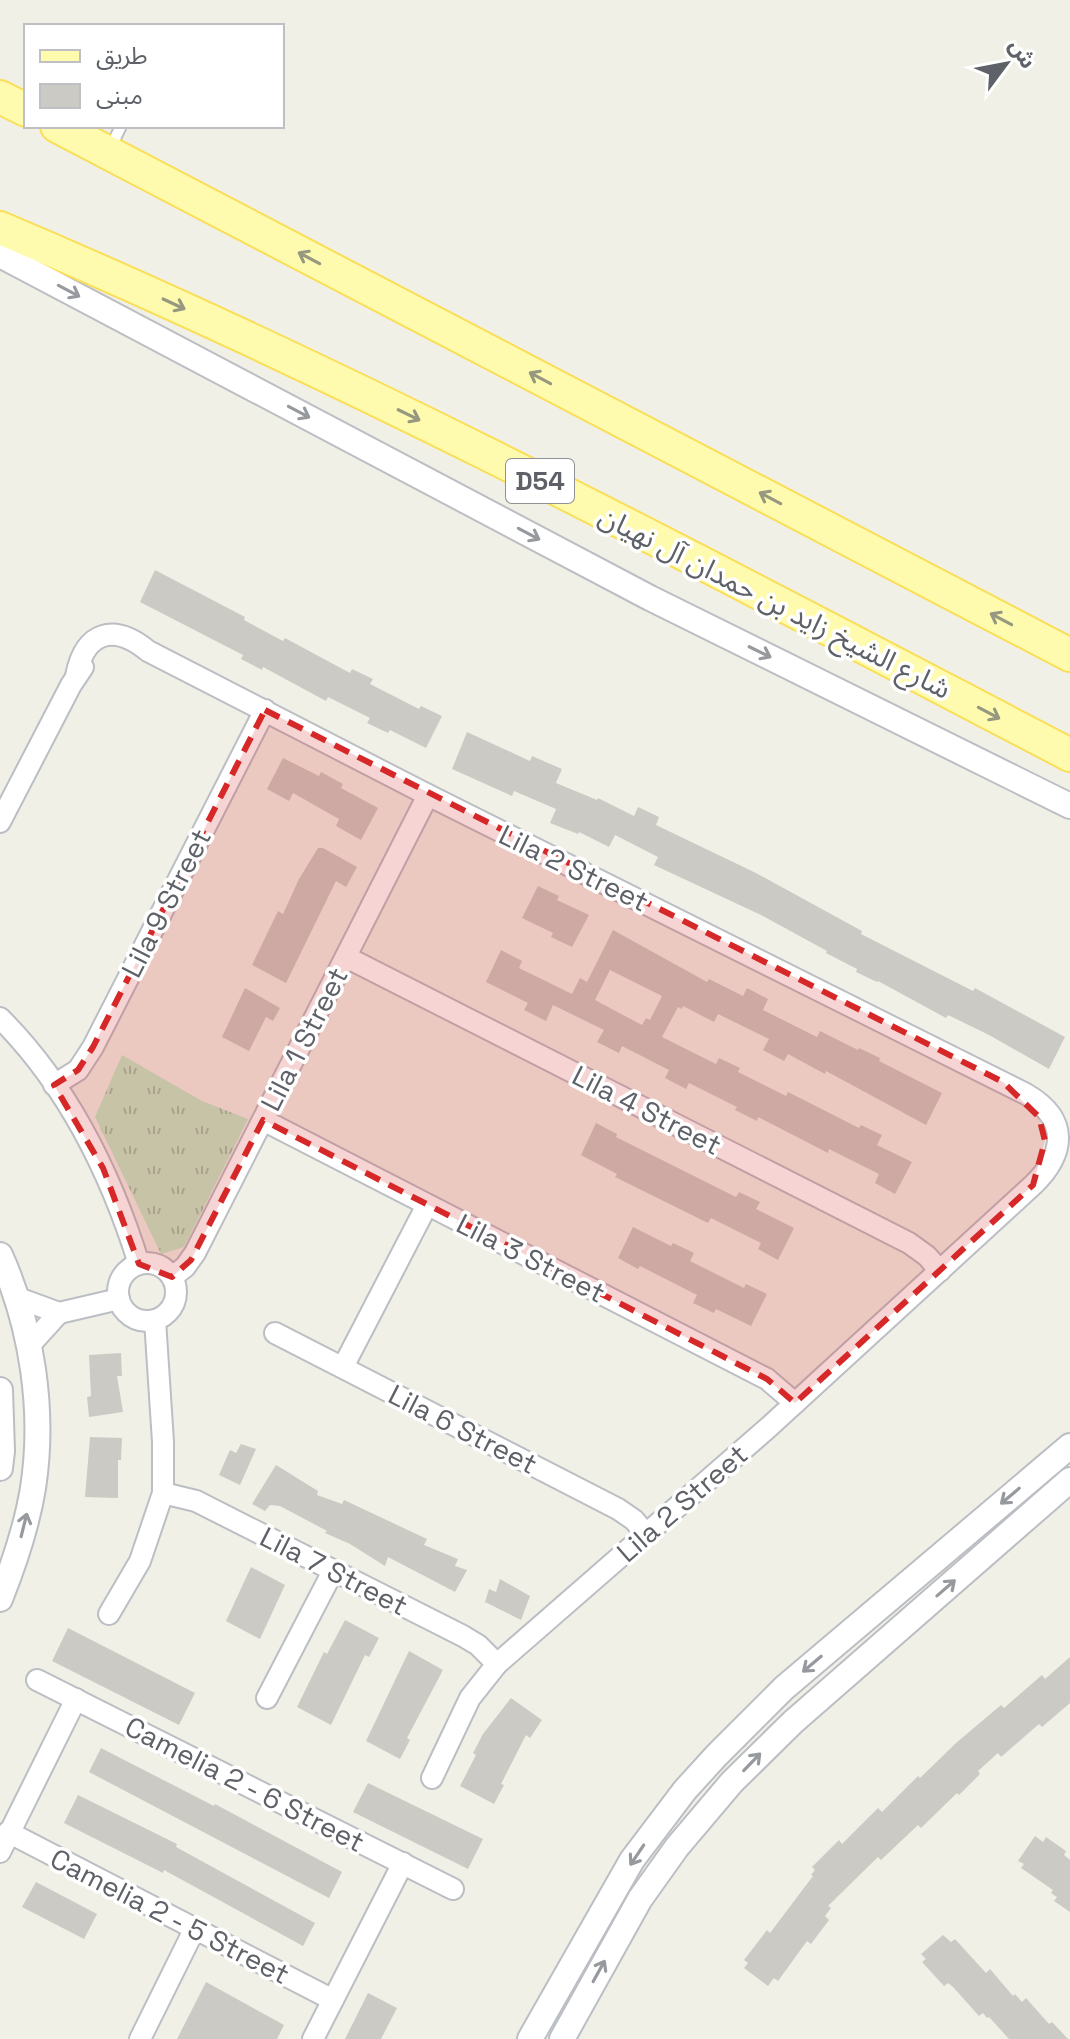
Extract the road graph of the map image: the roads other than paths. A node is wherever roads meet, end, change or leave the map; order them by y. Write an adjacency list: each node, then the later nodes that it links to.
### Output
1 (0, 97): 2 (main road)
2 (24, 109)
3 (66, 128): 4 (main road)
4 (114, 139): 7 (main road, one-way to 4)
5 (0, 228): 9 (main road, شارع الشيخ زايد بن حمدان آل نهيان / D54, one-way to 9)
6 (0, 255): 11 (street, one-way to 11)
7 (1070, 655)
8 (265, 710): 10 (street, Lila 2 Street); 12 (street, Lila 2 Street); 15 (street, Lila 9 Street)
9 (1070, 755)
10 (428, 795): 13 (street, Lila 1 Street); 20 (street, Lila 2 Street)
11 (1070, 806)
12 (0, 822)
13 (346, 957): 16 (street, Lila 1 Street); 20 (street, Lila 4 Street)
14 (0, 1018): 15 (street)
15 (54, 1085): 19 (street)
16 (263, 1120): 17 (street, Lila 3 Street); 21 (street, Lila 1 Street)
17 (427, 1205): 28 (street); 30 (street, Lila 3 Street)
18 (0, 1255): 22 (street)
19 (139, 1264): 21 (street); 23 (street)
20 (940, 1271): 30 (street, Lila 2 Street)
21 (172, 1277): 25 (street)
22 (18, 1298): 24 (street); 27 (street)
23 (119, 1299): 24 (street); 25 (street)
24 (59, 1313): 27 (street)
25 (155, 1320): 34 (street)
26 (275, 1333): 28 (street, Lila 6 Street)
27 (29, 1346): 37 (street, one-way to 27)
28 (343, 1367): 35 (street, Lila 6 Street)
29 (0, 1390): 32 (street)
30 (795, 1403): 35 (street, Lila 2 Street)
31 (1070, 1446): 52 (street, one-way to 52)
32 (0, 1468)
33 (1070, 1480): 53 (street, one-way to 33)
34 (163, 1493): 36 (street, Lila 7 Street); 38 (street)
35 (645, 1533): 39 (street, Lila 2 Street)
36 (333, 1571): 39 (street, Lila 7 Street); 41 (street)
37 (0, 1599)
38 (109, 1614)
39 (497, 1664): 43 (street, Lila 2 Street)
40 (37, 1680): 42 (street, Camelia 2 - 6 Street)
41 (267, 1698)
42 (76, 1699): 44 (street); 46 (street, Camelia 2 - 6 Street)
43 (432, 1778)
44 (8, 1832): 45 (street); 48 (street, Camelia 2 - 5 Street)
45 (0, 1852)
46 (403, 1863): 47 (street, Camelia 2 - 6 Street); 49 (street)
47 (453, 1889)
48 (194, 1930): 49 (street, Camelia 2 - 5 Street); 50 (street)
49 (333, 2000): 51 (street)
50 (140, 2039)
51 (313, 2039)
52 (530, 2039)
53 (562, 2039)

